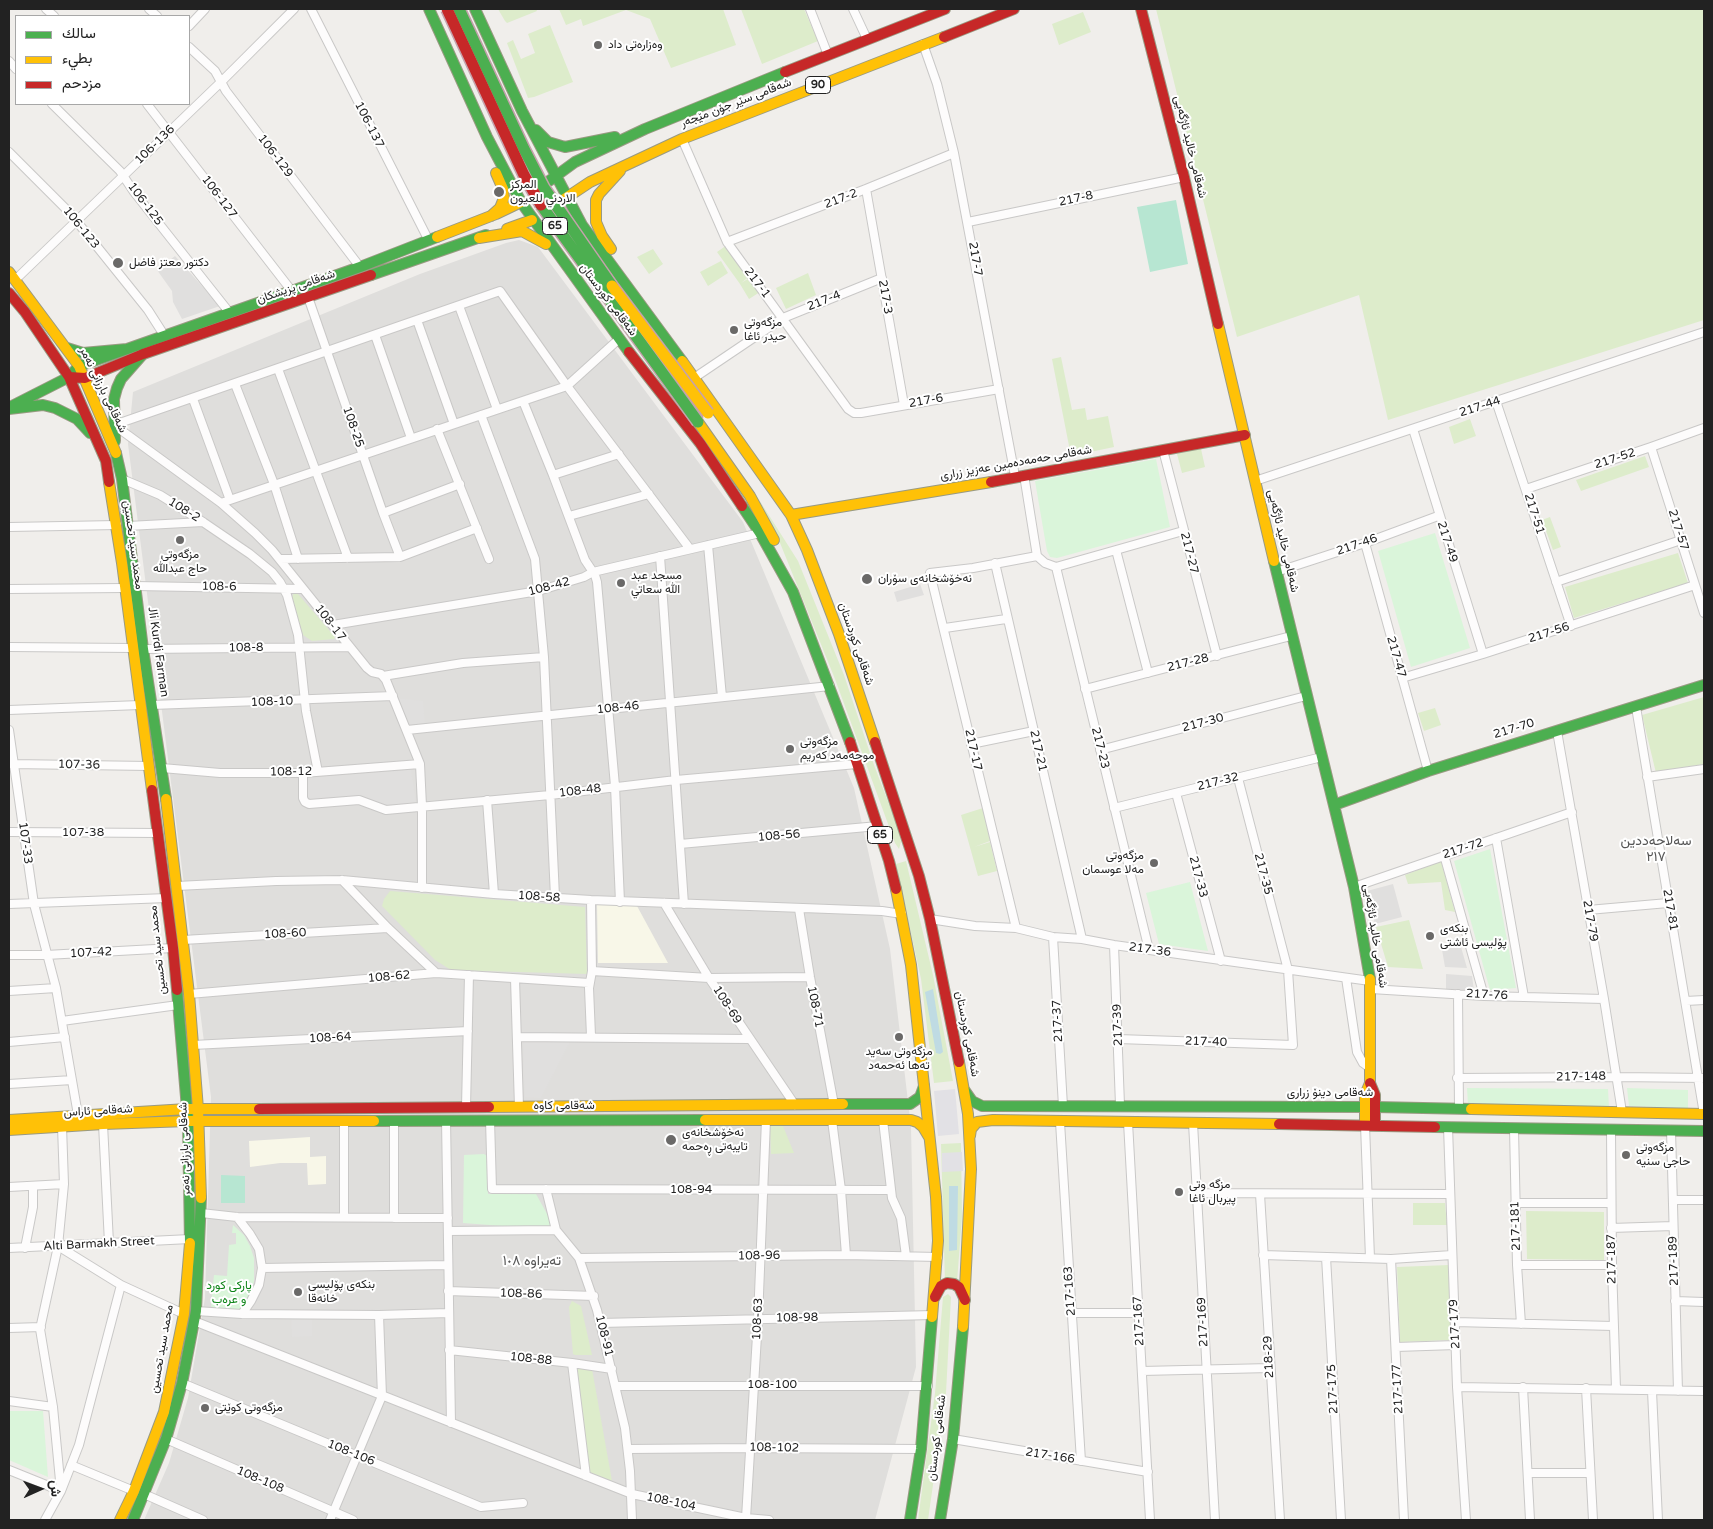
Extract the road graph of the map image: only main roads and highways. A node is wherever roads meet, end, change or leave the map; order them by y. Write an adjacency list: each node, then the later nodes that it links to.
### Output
1 (429, 9): 8 (main road, شەقامی کوردستان / 65)
2 (447, 9): 45 (main road, شەقامی کوردستان / 65, bridge)
3 (459, 9): 44 (main road, شەقامی کوردستان / 65, bridge)
4 (474, 9): 9 (main road, شەقامی کوردستان / 65)
5 (945, 9): 10 (main road, شەقامی سێر جۆن مێجەر / 90)
6 (1014, 9): 14 (main road, شەقامی سێر جۆن مێجەر / 90)
7 (1141, 9): 39 (main road, شەقامی خالید ئاژگەیی)
8 (464, 85): 9 (main road); 13 (main road, شەقامی کوردستان / 65); 21 (main road)
9 (524, 116): 10 (main road); 11 (main road, شەقامی کوردستان / 65)
10 (644, 130): 12 (main road, شەقامی سێر جۆن مێجەر / 90)
11 (539, 144): 15 (main road, شەقامی کوردستان / 65); 17 (main road)
12 (595, 152): 15 (main road); 15 (main road, شەقامی سێر جۆن مێجەر / 90)
13 (498, 160): 17 (main road); 19 (main road, شەقامی کوردستان / 65)
14 (624, 166): 16 (main road, شەقامی سێر جۆن مێجەر / 90); 31 (main road)
15 (564, 185): 16 (main road, شەقامی سێر جۆن مێجەر / 90); 16 (main road); 17 (main road, شەقامی سێر جۆن مێجەر / 90); 20 (main road, شەقامی سێر جۆن مێجەر / 90); 24 (main road, شەقامی کوردستان / 65)
16 (586, 185)
17 (544, 186): 18 (main road); 19 (main road, شەقامی سێر جۆن مێجەر / 90)
18 (540, 203): 19 (main road); 20 (main road); 22 (main road)
19 (516, 205): 21 (main road, شەقامی پزیشکان); 22 (main road, شەقامی کوردستان / 65); 23 (main road)
20 (553, 206): 22 (main road, شەقامی سێر جۆن مێجەر / 90); 24 (main road); 27 (main road)
21 (491, 216): 33 (main road, شەقامی پزیشکان)
22 (532, 220): 23 (main road, شەقامی پزیشکان); 26 (main road, شەقامی کوردستان / 65)
23 (519, 224): 25 (main road, شەقامی پزیشکان)
24 (582, 224): 29 (main road, شەقامی کوردستان / 65)
25 (479, 238): 26 (main road); 34 (main road, شەقامی پزیشکان)
26 (553, 248): 27 (main road, شەقامی کوردستان / 65)
27 (571, 274): 29 (main road); 45 (main road, شەقامی کوردستان / 65)
28 (12, 276): 32 (main road, شەقامی بارزانی نەمر)
29 (624, 284): 31 (main road, شەقامی کوردستان / 65)
30 (9, 293): 36 (main road, شەقامی بارزانی نەمر)
31 (660, 328): 42 (main road, شەقامی کوردستان / 65)
32 (67, 348): 33 (main road); 35 (main road, شەقامی بارزانی نەمر)
33 (127, 349): 35 (main road, شەقامی پزیشکان)
34 (143, 354): 37 (main road, شەقامی پزیشکان); 41 (main road)
35 (79, 366): 36 (main road, شەقامی پزیشکان); 37 (main road, شەقامی بارزانی نەمر)
36 (69, 377): 37 (main road, شەقامی پزیشکان); 38 (main road, شەقامی پزیشکان); 40 (main road, محمد سید تحسین)
37 (84, 378): 41 (main road, شەقامی بارزانی نەمر)
38 (9, 408): 40 (main road)
39 (1245, 435): 42 (main road, شەقامی حەمەدەمین عەزیز زراری); 49 (main road, شەقامی خالید ئاژگەیی)
40 (101, 447): 43 (main road, محمد سید تحسین)
41 (115, 448): 43 (main road, شەقامی بارزانی نەمر)
42 (791, 515): 44 (main road, شەقامی کوردستان / 65)
43 (122, 525): 47 (main road, محمد سید تحسین)
44 (815, 572): 50 (main road, شەقامی کوردستان / 65)
45 (793, 592): 50 (main road, شەقامی کوردستان / 65)
46 (1704, 685): 49 (main road, 217-70)
47 (146, 705): 48 (main road, Jli Kurdi Farman); 58 (main road, محمد سید تحسین)
48 (162, 768): 58 (main road, شەقامی بارزانی نەمر)
49 (1334, 805): 55 (main road, شەقامی خالید ئاژگەیی)
50 (900, 857): 51 (main road, شەقامی کوردستان / 65); 52 (main road, شەقامی کوردستان / 65)
51 (924, 1086): 53 (main road); 67 (main road, شەقامی کوردستان / 65)
52 (965, 1089): 54 (main road, شەقامی دینۆ زراری); 66 (main road, شەقامی کوردستان / 65)
53 (905, 1104): 56 (main road, شەقامی کاوە); 61 (main road)
54 (991, 1105): 55 (main road, شەقامی دینۆ زراری); 62 (main road)
55 (1370, 1107): 57 (main road, شەقامی دینۆ زراری); 63 (main road, شەقامی خالید ئاژگەیی)
56 (359, 1108): 58 (main road, شەقامی کاوە); 60 (main road)
57 (1704, 1114)
58 (193, 1115): 59 (main road, شەقامی ئاراس); 60 (main road, شەقامی کاوە); 64 (main road, شەقامی ئاراس); 70 (main road, محمد سید تحسین); 70 (main road, شەقامی بارزانی نەمر)
59 (9, 1120)
60 (359, 1120): 61 (main road, شەقامی کاوە)
61 (900, 1120): 67 (main road, شەقامی کاوە)
62 (993, 1120): 63 (main road); 66 (main road)
63 (1370, 1126): 65 (main road)
64 (9, 1130)
65 (1704, 1131)
66 (970, 1138): 69 (main road, شەقامی کوردستان / 65)
67 (930, 1141): 68 (main road, شەقامی کوردستان / 65)
68 (935, 1296): 69 (main road); 73 (main road, شەقامی کوردستان / 65)
69 (965, 1301): 74 (main road, شەقامی کوردستان / 65)
70 (139, 1492): 71 (main road, محمد سید تحسین); 72 (main road, شەقامی بارزانی نەمر)
71 (120, 1520)
72 (133, 1520)
73 (910, 1520)
74 (940, 1520)

